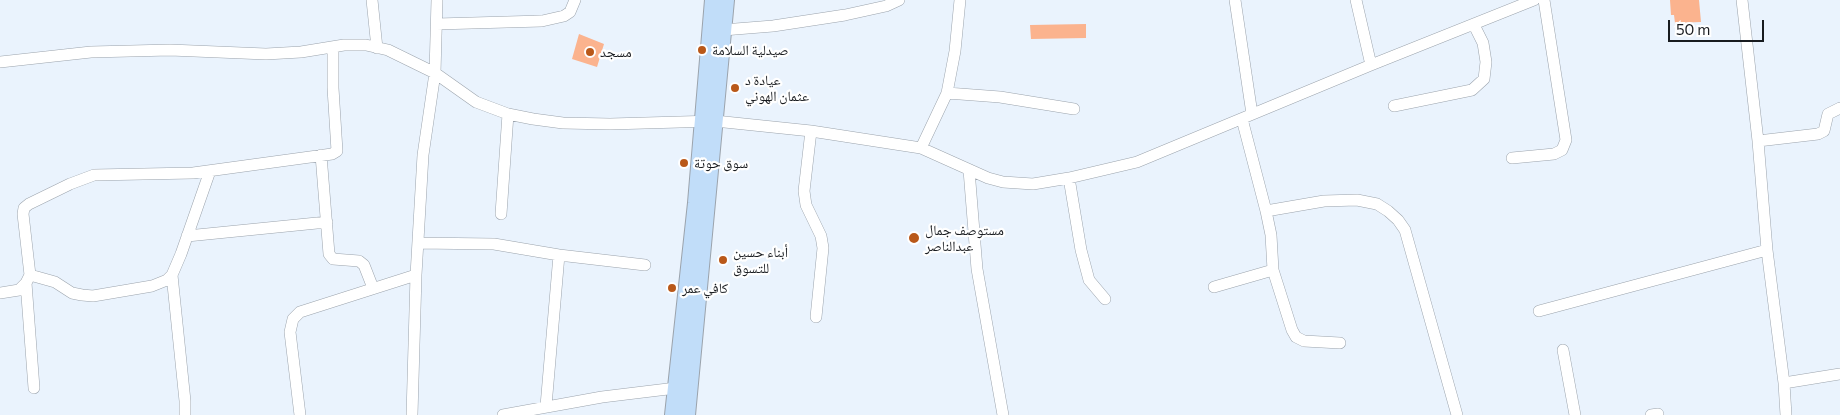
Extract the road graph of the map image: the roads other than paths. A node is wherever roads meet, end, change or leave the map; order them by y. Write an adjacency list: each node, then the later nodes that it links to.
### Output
1 (372, 0): 17 (street)
2 (438, 0): 13 (street)
3 (575, 0): 13 (street)
4 (713, 0): 27 (main road)
5 (726, 0): 15 (main road)
6 (899, 0): 15 (street)
7 (960, 0): 21 (street)
8 (1235, 0): 26 (street)
9 (1356, 0): 19 (street)
10 (1534, 0): 14 (street)
11 (1544, 0): 32 (street)
12 (1742, 0): 29 (street)
13 (437, 24): 20 (street)
14 (1474, 25): 19 (street); 22 (street)
15 (723, 30): 27 (main road)
16 (333, 47): 17 (street); 18 (street); 31 (street)
17 (377, 48): 20 (street)
18 (0, 62)
19 (1371, 65): 26 (street)
20 (435, 73): 25 (street); 40 (street)
21 (947, 92): 24 (street); 30 (street)
22 (1394, 106)
23 (1840, 108): 29 (street)
24 (1074, 109)
25 (508, 114): 27 (street); 37 (street)
26 (1247, 117): 35 (street); 36 (street)
27 (709, 120): 28 (street); 59 (main road); 67 (main road)
28 (812, 131): 30 (street); 53 (street)
29 (1758, 141): 41 (street)
30 (920, 148): 33 (street)
31 (321, 155): 34 (street); 38 (street)
32 (1512, 158)
33 (969, 170): 35 (street); 61 (street)
34 (210, 171): 39 (street); 47 (street)
35 (1069, 178): 51 (street)
36 (1266, 211): 44 (street); 69 (street)
37 (501, 214)
38 (327, 222): 39 (street); 49 (street)
39 (187, 236): 45 (street)
40 (418, 243): 42 (street); 46 (street)
41 (1767, 250): 52 (street); 57 (street)
42 (559, 255): 43 (street); 60 (street)
43 (644, 266)
44 (1273, 270): 48 (street); 54 (street)
45 (172, 275): 47 (street); 62 (street)
46 (416, 275): 49 (street); 64 (street)
47 (28, 279): 50 (street); 58 (street)
48 (1214, 287)
49 (373, 288): 63 (street)
50 (0, 293)
51 (1104, 298)
52 (1539, 311)
53 (816, 317)
54 (1340, 342)
55 (1563, 350): 70 (street)
56 (1840, 374): 57 (street)
57 (1784, 383): 71 (street)
58 (34, 388)
59 (676, 388): 60 (street); 66 (main road)
60 (546, 406): 65 (street)
61 (1002, 412): 68 (street)
62 (185, 415)
63 (300, 415)
64 (412, 415)
65 (503, 415)
66 (673, 415)
67 (687, 415)
68 (990, 415)
69 (1457, 415)
70 (1575, 415)
71 (1786, 415)

